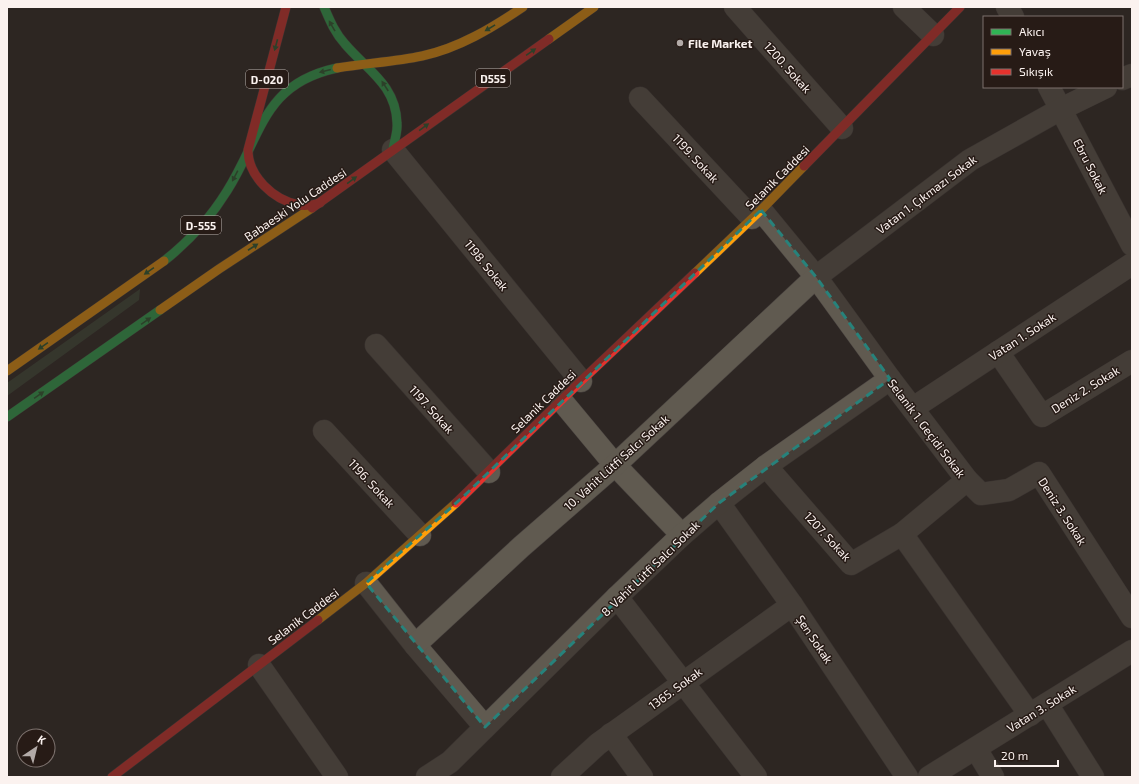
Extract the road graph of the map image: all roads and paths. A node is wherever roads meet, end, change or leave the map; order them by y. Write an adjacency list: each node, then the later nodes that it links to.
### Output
1 (286, 7): 17 (main road, D-020, one-way to 17)
2 (324, 7): 11 (main road, one-way to 2)
3 (523, 7): 11 (main road, D-555, one-way to 11)
4 (594, 7): 18 (main road, Babaeski Yolu Caddesi / D555, one-way to 4)
5 (735, 7): 16 (street, 1200. Sokak)
6 (904, 7): 10 (street)
7 (960, 7): 10 (main road, Selanik Caddesi)
8 (1007, 7): 9 (street)
9 (1012, 16)
10 (933, 35): 16 (main road, Selanik Caddesi)
11 (364, 63): 17 (main road, D-555, one-way to 17); 18 (main road, one-way to 11)
12 (1051, 88): 15 (street, Ebru Sokak)
13 (1104, 88): 15 (street, Vatan 1. Çıkmazı Sokak)
14 (640, 98): 20 (street, 1199. Sokak)
15 (1061, 108): 21 (street, Ebru Sokak); 23 (street, Vatan 1. Çıkmazı Sokak)
16 (842, 128): 20 (main road, Selanik Caddesi)
17 (248, 150): 19 (main road, D-020); 27 (main road, D-555, one-way to 27)
18 (393, 150): 19 (main road, Babaeski Yolu Caddesi, one-way to 18); 29 (street, 1198. Sokak)
19 (320, 203): 32 (main road, Babaeski Yolu Caddesi, one-way to 19)
20 (757, 214): 23 (street, Selanik 1. Geçidi Sokak); 29 (main road, Selanik Caddesi)
21 (1132, 245)
22 (1132, 264): 25 (street, Vatan 1. Sokak)
23 (816, 277): 28 (street, Selanik 1. Geçidi Sokak); 34 (street, 10. Vahit Lütfi Salcı Sokak)
24 (376, 345): 36 (street, 1197. Sokak)
25 (998, 352): 26 (street, Deniz 2. Sokak); 31 (street, Vatan 1. Sokak)
26 (1132, 360)
27 (7, 371)
28 (890, 379): 31 (street, Selanik 1. Geçidi Sokak); 35 (street, 8. Vahit Lütfi Salcı Sokak)
29 (581, 381): 30 (main road, Selanik Caddesi)
30 (561, 400): 34 (street); 36 (main road, Selanik Caddesi)
31 (913, 408): 37 (street, Selanik 1. Geçidi Sokak)
32 (7, 417)
33 (324, 431): 40 (street, 1196. Sokak)
34 (615, 465): 41 (street); 46 (street, 10. Vahit Lütfi Salcı Sokak)
35 (766, 466): 38 (street, 8. Vahit Lütfi Salcı Sokak); 39 (street, 1207. Sokak)
36 (489, 472): 40 (main road, Selanik Caddesi)
37 (967, 480): 39 (street, Selanik 1. Geçidi Sokak); 45 (street, Deniz 3. Sokak)
38 (719, 502): 41 (street, 8. Vahit Lütfi Salcı Sokak); 44 (street, Şen Sokak)
39 (902, 534): 50 (street)
40 (420, 535): 42 (main road, Selanik Caddesi)
41 (682, 535): 43 (street, 8. Vahit Lütfi Salcı Sokak)
42 (366, 583): 46 (street); 48 (main road, Selanik Caddesi)
43 (618, 597): 49 (street); 51 (street, 8. Vahit Lütfi Salcı Sokak)
44 (792, 605): 49 (street, 1365. Sokak); 60 (street, Şen Sokak)
45 (1132, 617)
46 (415, 645): 51 (street)
47 (1132, 651): 50 (street, Vatan 3. Sokak)
48 (259, 665): 54 (main road, Selanik Caddesi); 55 (street)
49 (683, 682): 52 (street, 1365. Sokak); 59 (street)
50 (1039, 710): 53 (street, Vatan 3. Sokak); 63 (street)
51 (485, 727): 56 (street, 8. Vahit Lütfi Salcı Sokak)
52 (611, 734): 57 (street, 1365. Sokak); 58 (street)
53 (976, 749): 61 (street, Vatan 3. Sokak); 62 (street)
54 (112, 777)
55 (337, 777)
56 (427, 777)
57 (562, 777)
58 (642, 777)
59 (756, 777)
60 (907, 777)
61 (929, 777)
62 (993, 777)
63 (1093, 777)

